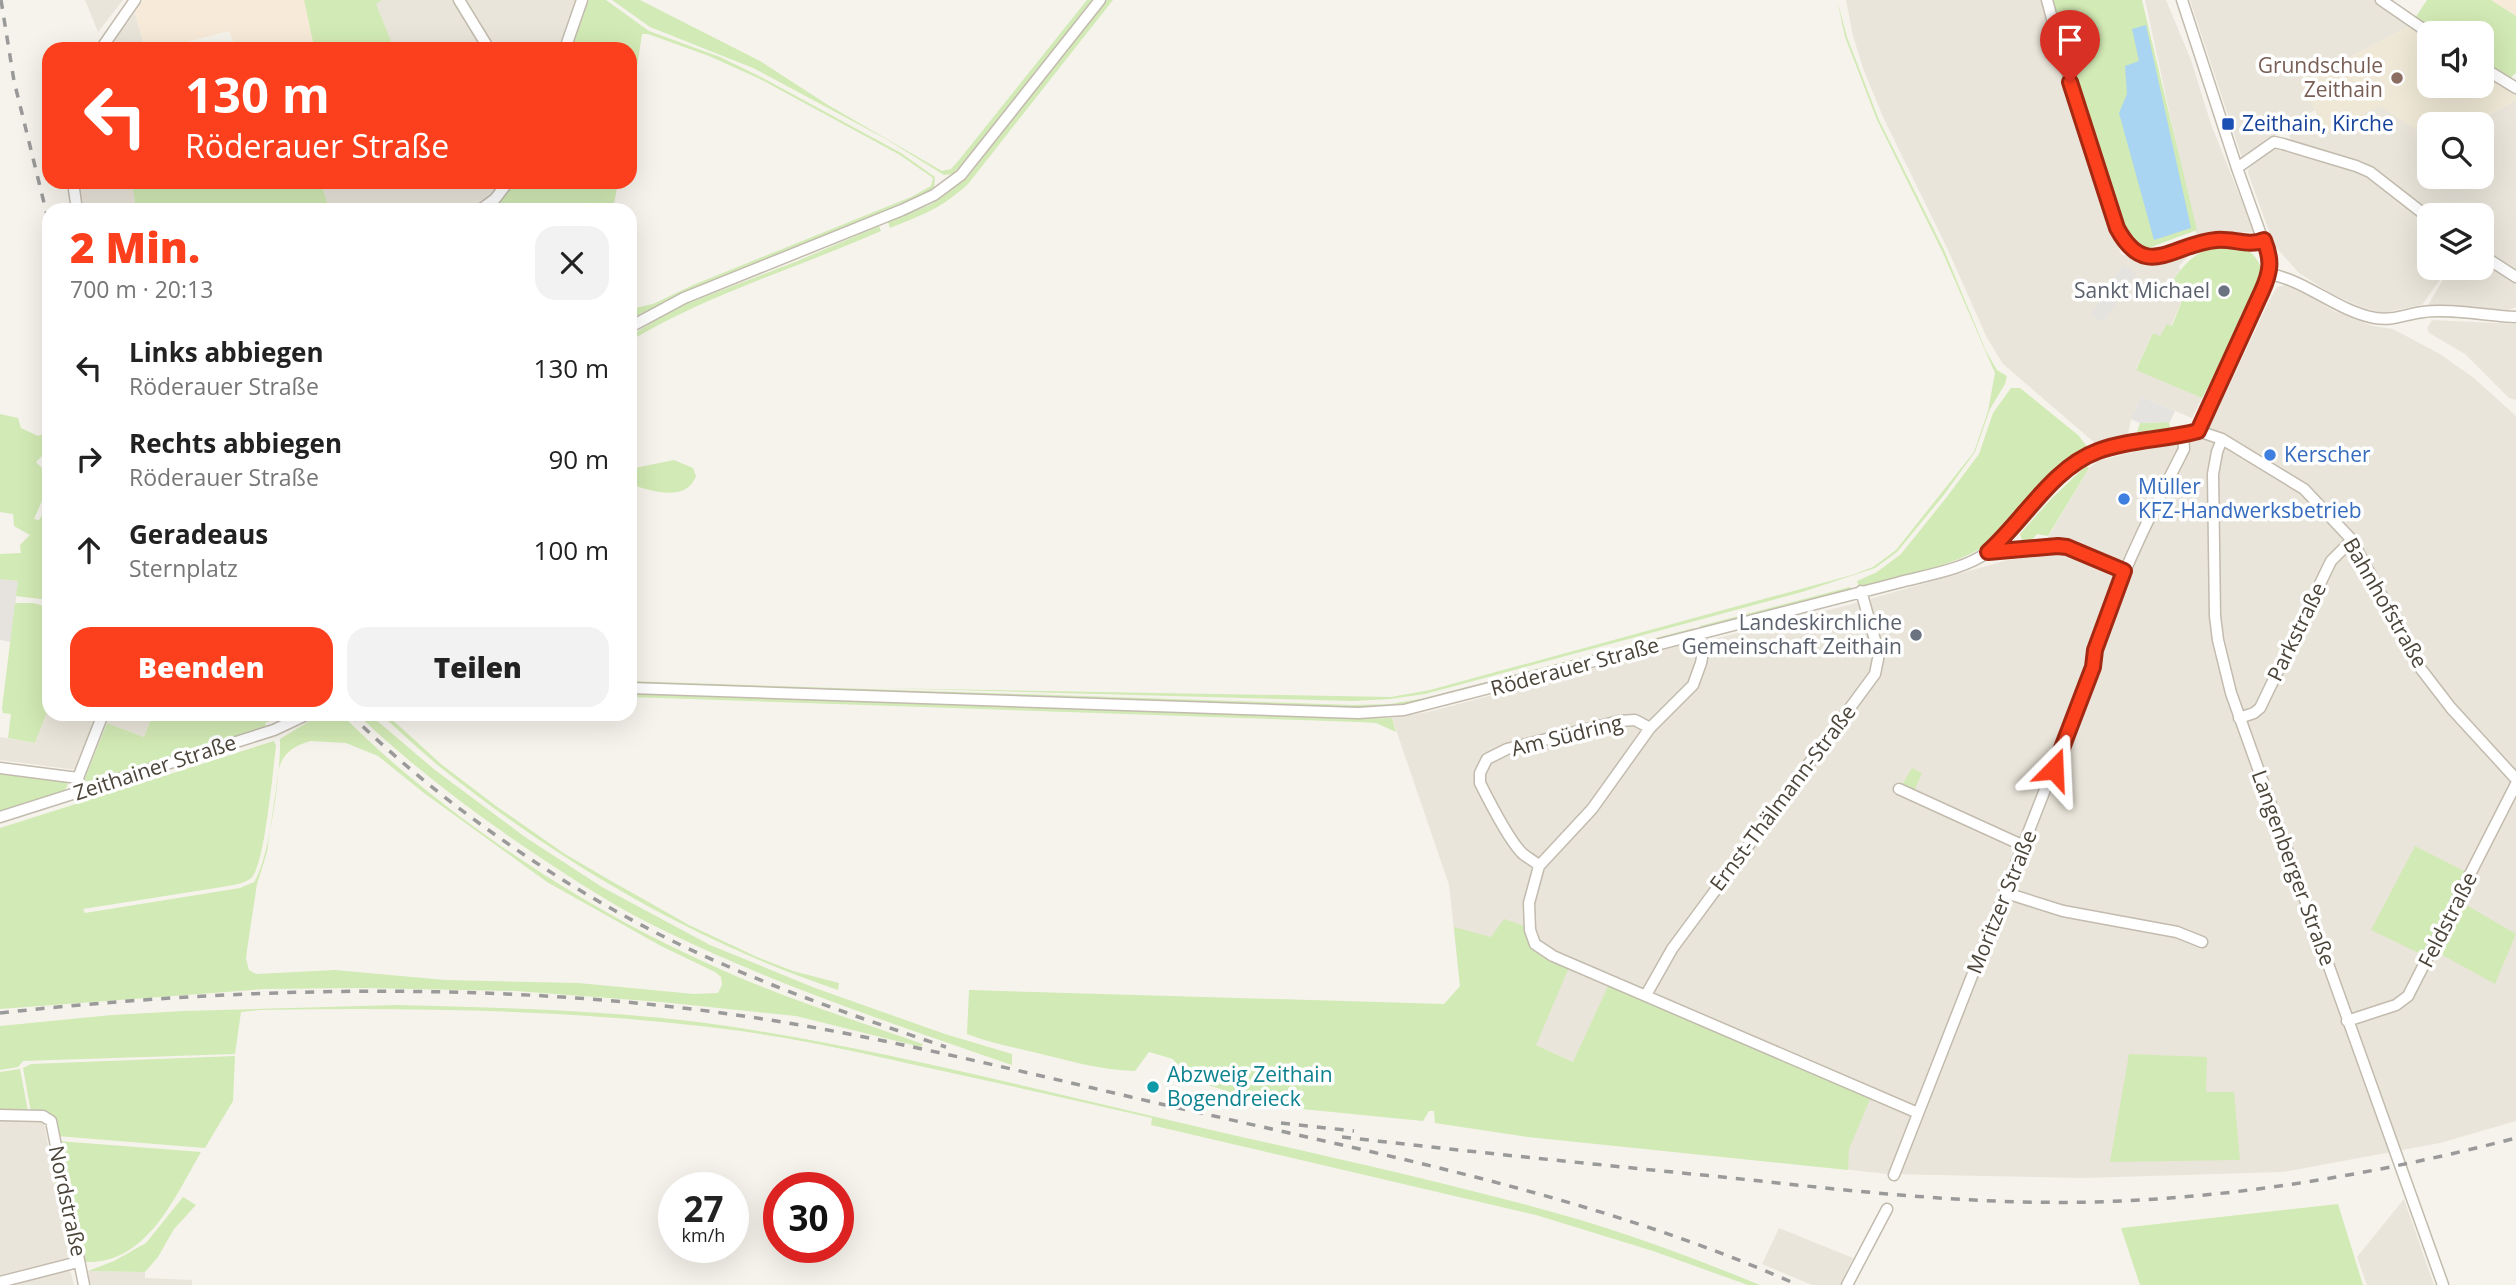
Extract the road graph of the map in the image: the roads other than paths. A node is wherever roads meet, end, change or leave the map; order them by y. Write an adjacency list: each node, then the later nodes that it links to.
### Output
1 (135, 0): 9 (street)
2 (459, 0): 10 (street)
3 (582, 0): 11 (street)
4 (1100, 0): 23 (street)
5 (2047, 0): 18 (street)
6 (2182, 0): 14 (street)
7 (2381, 0): 8 (street)
8 (2417, 25)
9 (106, 42)
10 (485, 42)
11 (567, 42)
12 (2494, 74): 13 (street)
13 (2514, 86)
14 (2237, 168): 17 (street); 18 (street)
15 (502, 189): 16 (street)
16 (491, 203)
17 (2417, 209)
18 (2264, 240): 20 (street)
19 (2494, 263): 21 (street)
20 (2270, 274): 22 (street); 24 (street)
21 (2516, 277)
22 (2516, 317)
23 (637, 323)
24 (2198, 431): 25 (street, Röderauer Straße); 26 (street, Bahnhofstraße)
25 (2183, 435): 28 (street, Röderauer Straße); 29 (street, Moritzer Straße)
26 (2222, 439): 27 (street, Bahnhofstraße); 33 (street, Langenberger Straße)
27 (2352, 540): 33 (street, Parkstraße); 39 (street, Bahnhofstraße)
28 (1988, 552): 29 (street, Röderauer Straße); 30 (street, Röderauer Straße)
29 (2124, 571): 44 (street, Moritzer Straße)
30 (1861, 592): 31 (street, Röderauer Straße); 48 (street, Ernst-Thälmann-Straße)
31 (1700, 634): 32 (street, Röderauer Straße); 36 (street, Am Südring)
32 (637, 688)
33 (2239, 719): 49 (street, Langenberger Straße)
34 (100, 721): 38 (street)
35 (293, 721): 42 (street, Zeithainer Straße)
36 (1650, 728): 45 (street, Am Südring); 45 (street, Am Südring)
37 (0, 768): 38 (street)
38 (78, 778): 42 (street)
39 (2516, 779)
40 (2516, 784): 49 (street, Feldstraße)
41 (1899, 789): 44 (street)
42 (81, 792): 43 (street, Zeithainer Straße)
43 (0, 817)
44 (2024, 846): 46 (street, Moritzer Straße)
45 (1539, 866): 48 (street, Am Südring)
46 (2006, 893): 47 (street); 50 (street, Moritzer Straße)
47 (2202, 942)
48 (1646, 995): 50 (street)
49 (2347, 1021): 58 (street, Langenberger Straße)
50 (1918, 1113): 52 (street, Moritzer Straße)
51 (0, 1115): 54 (street, Nordstraße)
52 (1894, 1175)
53 (1887, 1209): 57 (street)
54 (78, 1262): 55 (street); 56 (street, Nordstraße)
55 (0, 1282)
56 (84, 1285)
57 (1847, 1285)
58 (2443, 1285)

